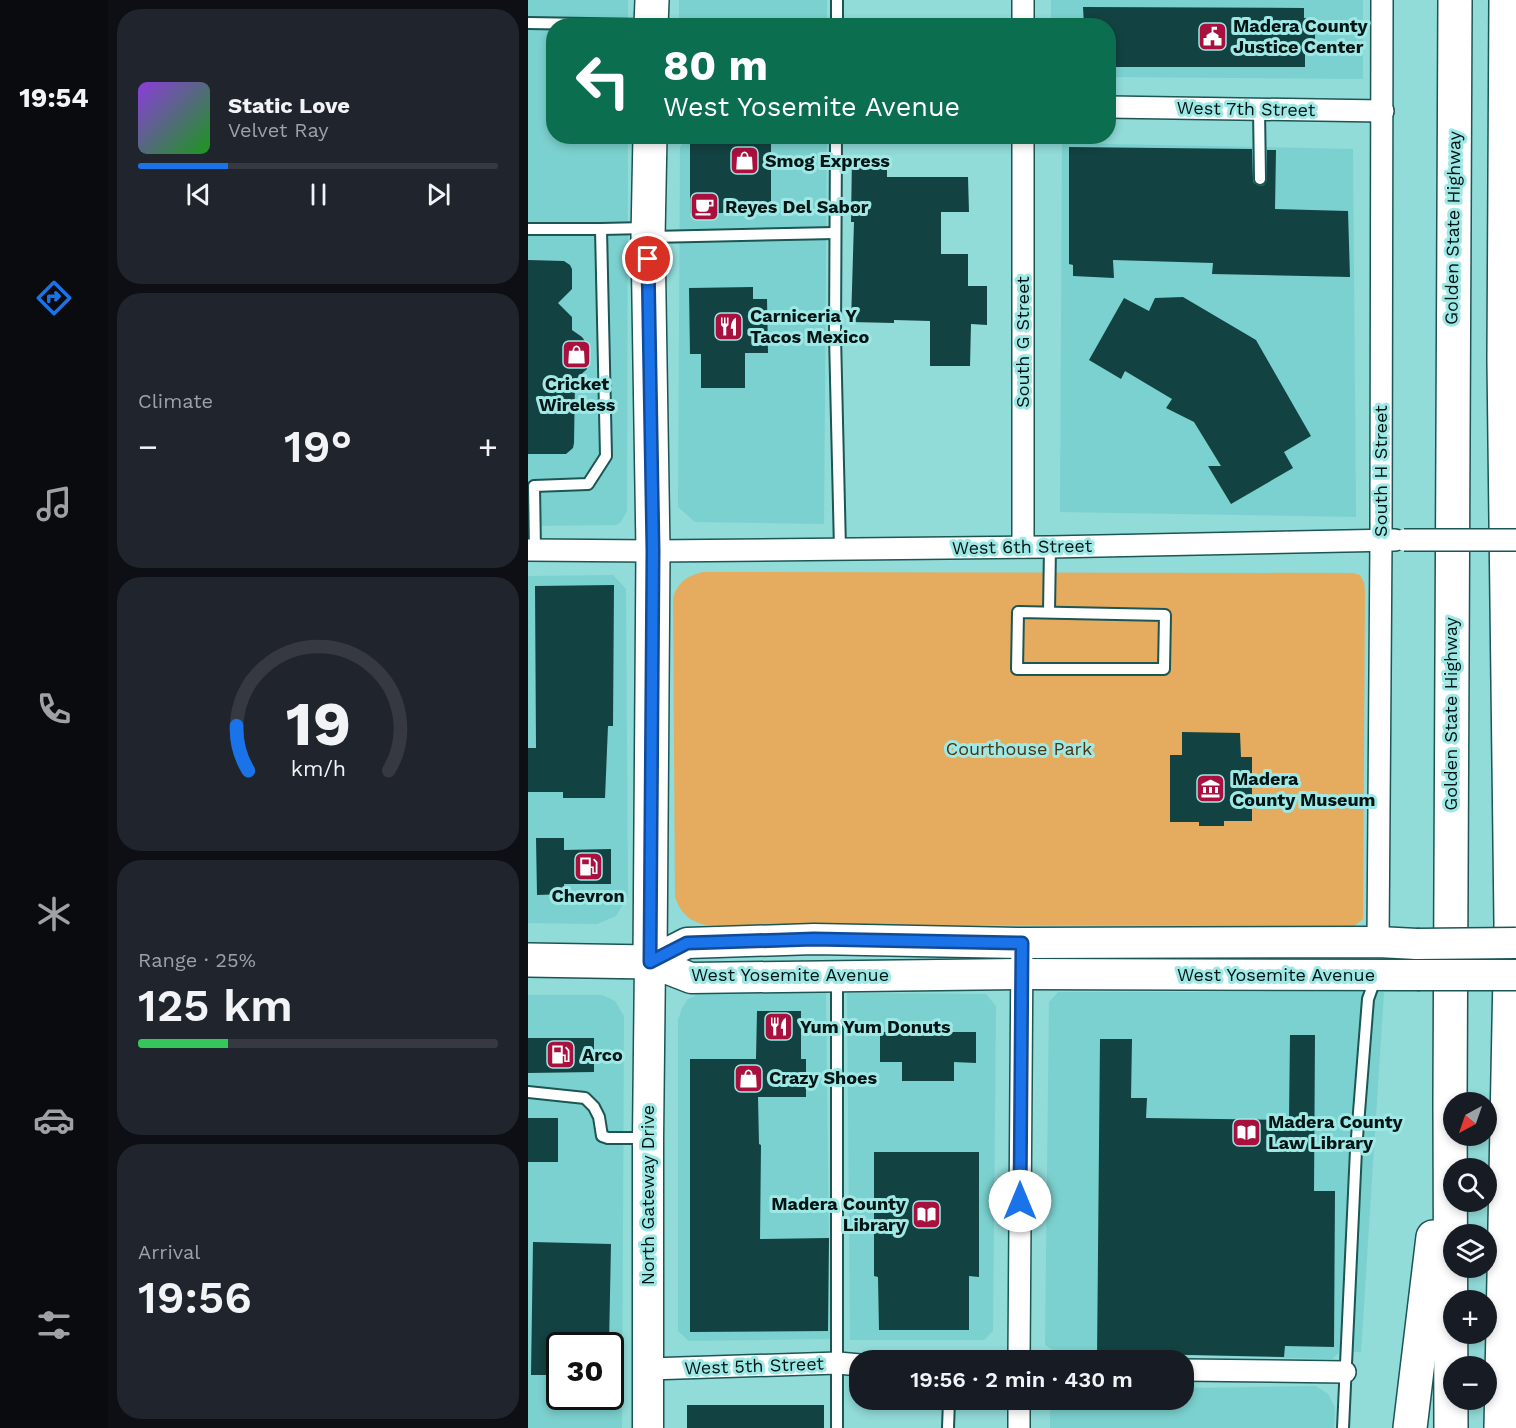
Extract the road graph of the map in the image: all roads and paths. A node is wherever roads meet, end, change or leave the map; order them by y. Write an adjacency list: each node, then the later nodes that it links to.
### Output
1 (652, 0): 7 (main road)
2 (837, 0): 8 (lane)
3 (1023, 0): 9 (street)
4 (1382, 0): 14 (street, South H Street)
5 (1455, 0): 42 (main road, Golden State Highway)
6 (1506, 0): 32 (main road)
7 (651, 18)
8 (837, 18)
9 (1023, 18)
10 (528, 23): 11 (lane)
11 (546, 23)
12 (1116, 107): 13 (street, West 7th Street)
13 (1259, 109): 14 (street, West 7th Street); 18 (lane)
14 (1383, 111): 24 (street, South H Street)
15 (650, 144): 21 (main road)
16 (836, 144): 22 (lane)
17 (1023, 144): 27 (street, South G Street)
18 (1260, 179)
19 (528, 229): 20 (lane)
20 (601, 229): 21 (lane); 23 (lane)
21 (648, 232): 22 (lane); 30 (main road)
22 (835, 233): 28 (lane)
23 (531, 486): 29 (lane)
24 (1381, 540): 25 (street, West 6th Street, bridge); 26 (street, West 6th Street); 33 (street, South H Street)
25 (1516, 540)
26 (1050, 547): 27 (street, West 6th Street); 31 (lane)
27 (1023, 548): 28 (street, West 6th Street)
28 (840, 549): 30 (street, West 6th Street)
29 (532, 550): 30 (street, West 6th Street)
30 (653, 551): 36 (main road)
31 (1049, 612): 31 (lane)
32 (1514, 933): 33 (main road, West Yosemite Avenue, bridge); 37 (main road); 61 (main road)
33 (1378, 942): 34 (main road, West Yosemite Avenue); 39 (main road)
34 (1022, 943): 36 (main road, West Yosemite Avenue); 38 (street)
35 (528, 960): 36 (main road)
36 (650, 962): 40 (main road, West Yosemite Avenue); 43 (main road, North Gateway Drive)
37 (1516, 973): 39 (main road, West Yosemite Avenue, bridge)
38 (1022, 974): 39 (main road, West Yosemite Avenue); 40 (main road, West Yosemite Avenue); 46 (street)
39 (1377, 975): 51 (lane)
40 (837, 976): 47 (lane)
41 (528, 1092): 43 (lane)
42 (1450, 1092)
43 (648, 1138): 49 (main road, North Gateway Drive)
44 (1444, 1146): 59 (main road)
45 (1450, 1146): 60 (main road, Golden State Highway)
46 (1019, 1350)
47 (838, 1364): 48 (street, West 5th Street); 49 (street, West 5th Street); 55 (lane)
48 (849, 1364)
49 (649, 1369): 54 (main road, North Gateway Drive)
50 (1194, 1370): 51 (street)
51 (1345, 1372): 58 (lane)
52 (949, 1410): 56 (lane)
53 (1019, 1410): 57 (street)
54 (648, 1428)
55 (837, 1428)
56 (948, 1428)
57 (1019, 1428)
58 (1343, 1428)
59 (1410, 1428)
60 (1451, 1428)
61 (1501, 1428)

